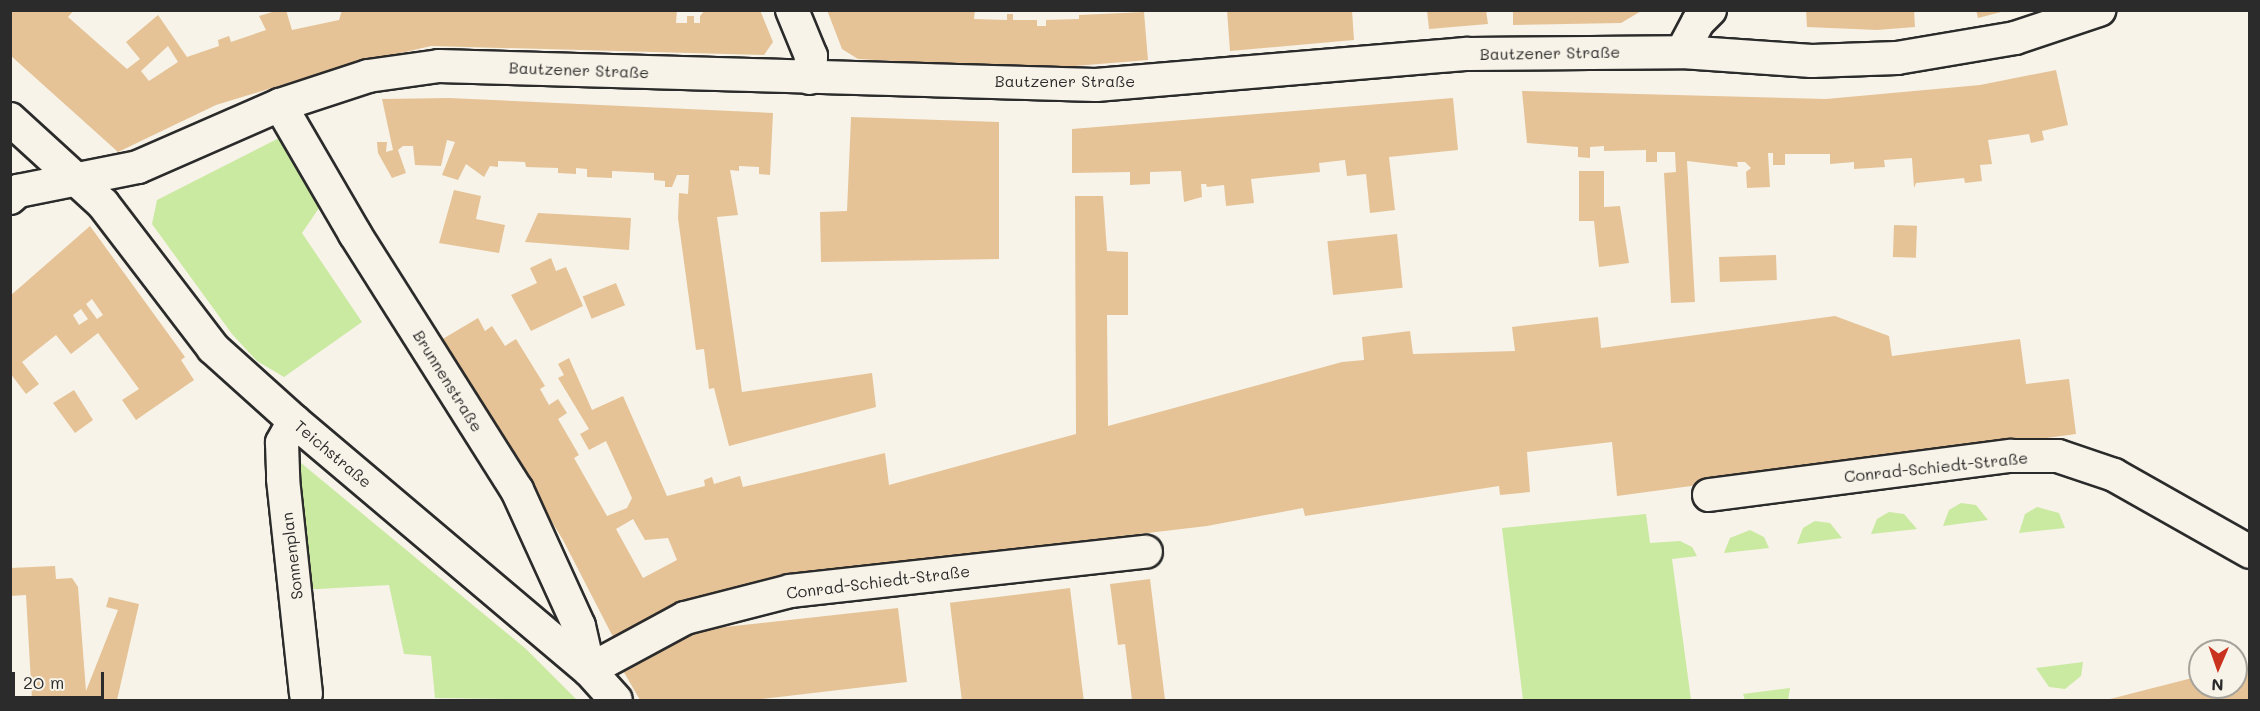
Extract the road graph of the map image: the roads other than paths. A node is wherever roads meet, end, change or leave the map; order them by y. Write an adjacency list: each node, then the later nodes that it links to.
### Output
1 (792, 10): 5 (street)
2 (1710, 10): 4 (street)
3 (2099, 10): 4 (street, Bautzener Straße)
4 (1682, 52): 5 (street, Bautzener Straße)
5 (810, 78): 6 (street, Bautzener Straße)
6 (280, 105): 8 (street, Bautzener Straße); 14 (street, Brunnenstraße)
7 (10, 119): 8 (street, Teichstraße)
8 (79, 178): 9 (street, Bautzener Straße); 10 (street, Teichstraße)
9 (10, 198)
10 (294, 421): 14 (street, Teichstraße); 15 (street, Sonnenplan)
11 (1709, 495): 13 (street, Conrad-Schiedt-Straße)
12 (1146, 552): 14 (street, Conrad-Schiedt-Straße)
13 (2250, 552)
14 (589, 670): 16 (street, Teichstraße)
15 (306, 694)
16 (616, 700)

